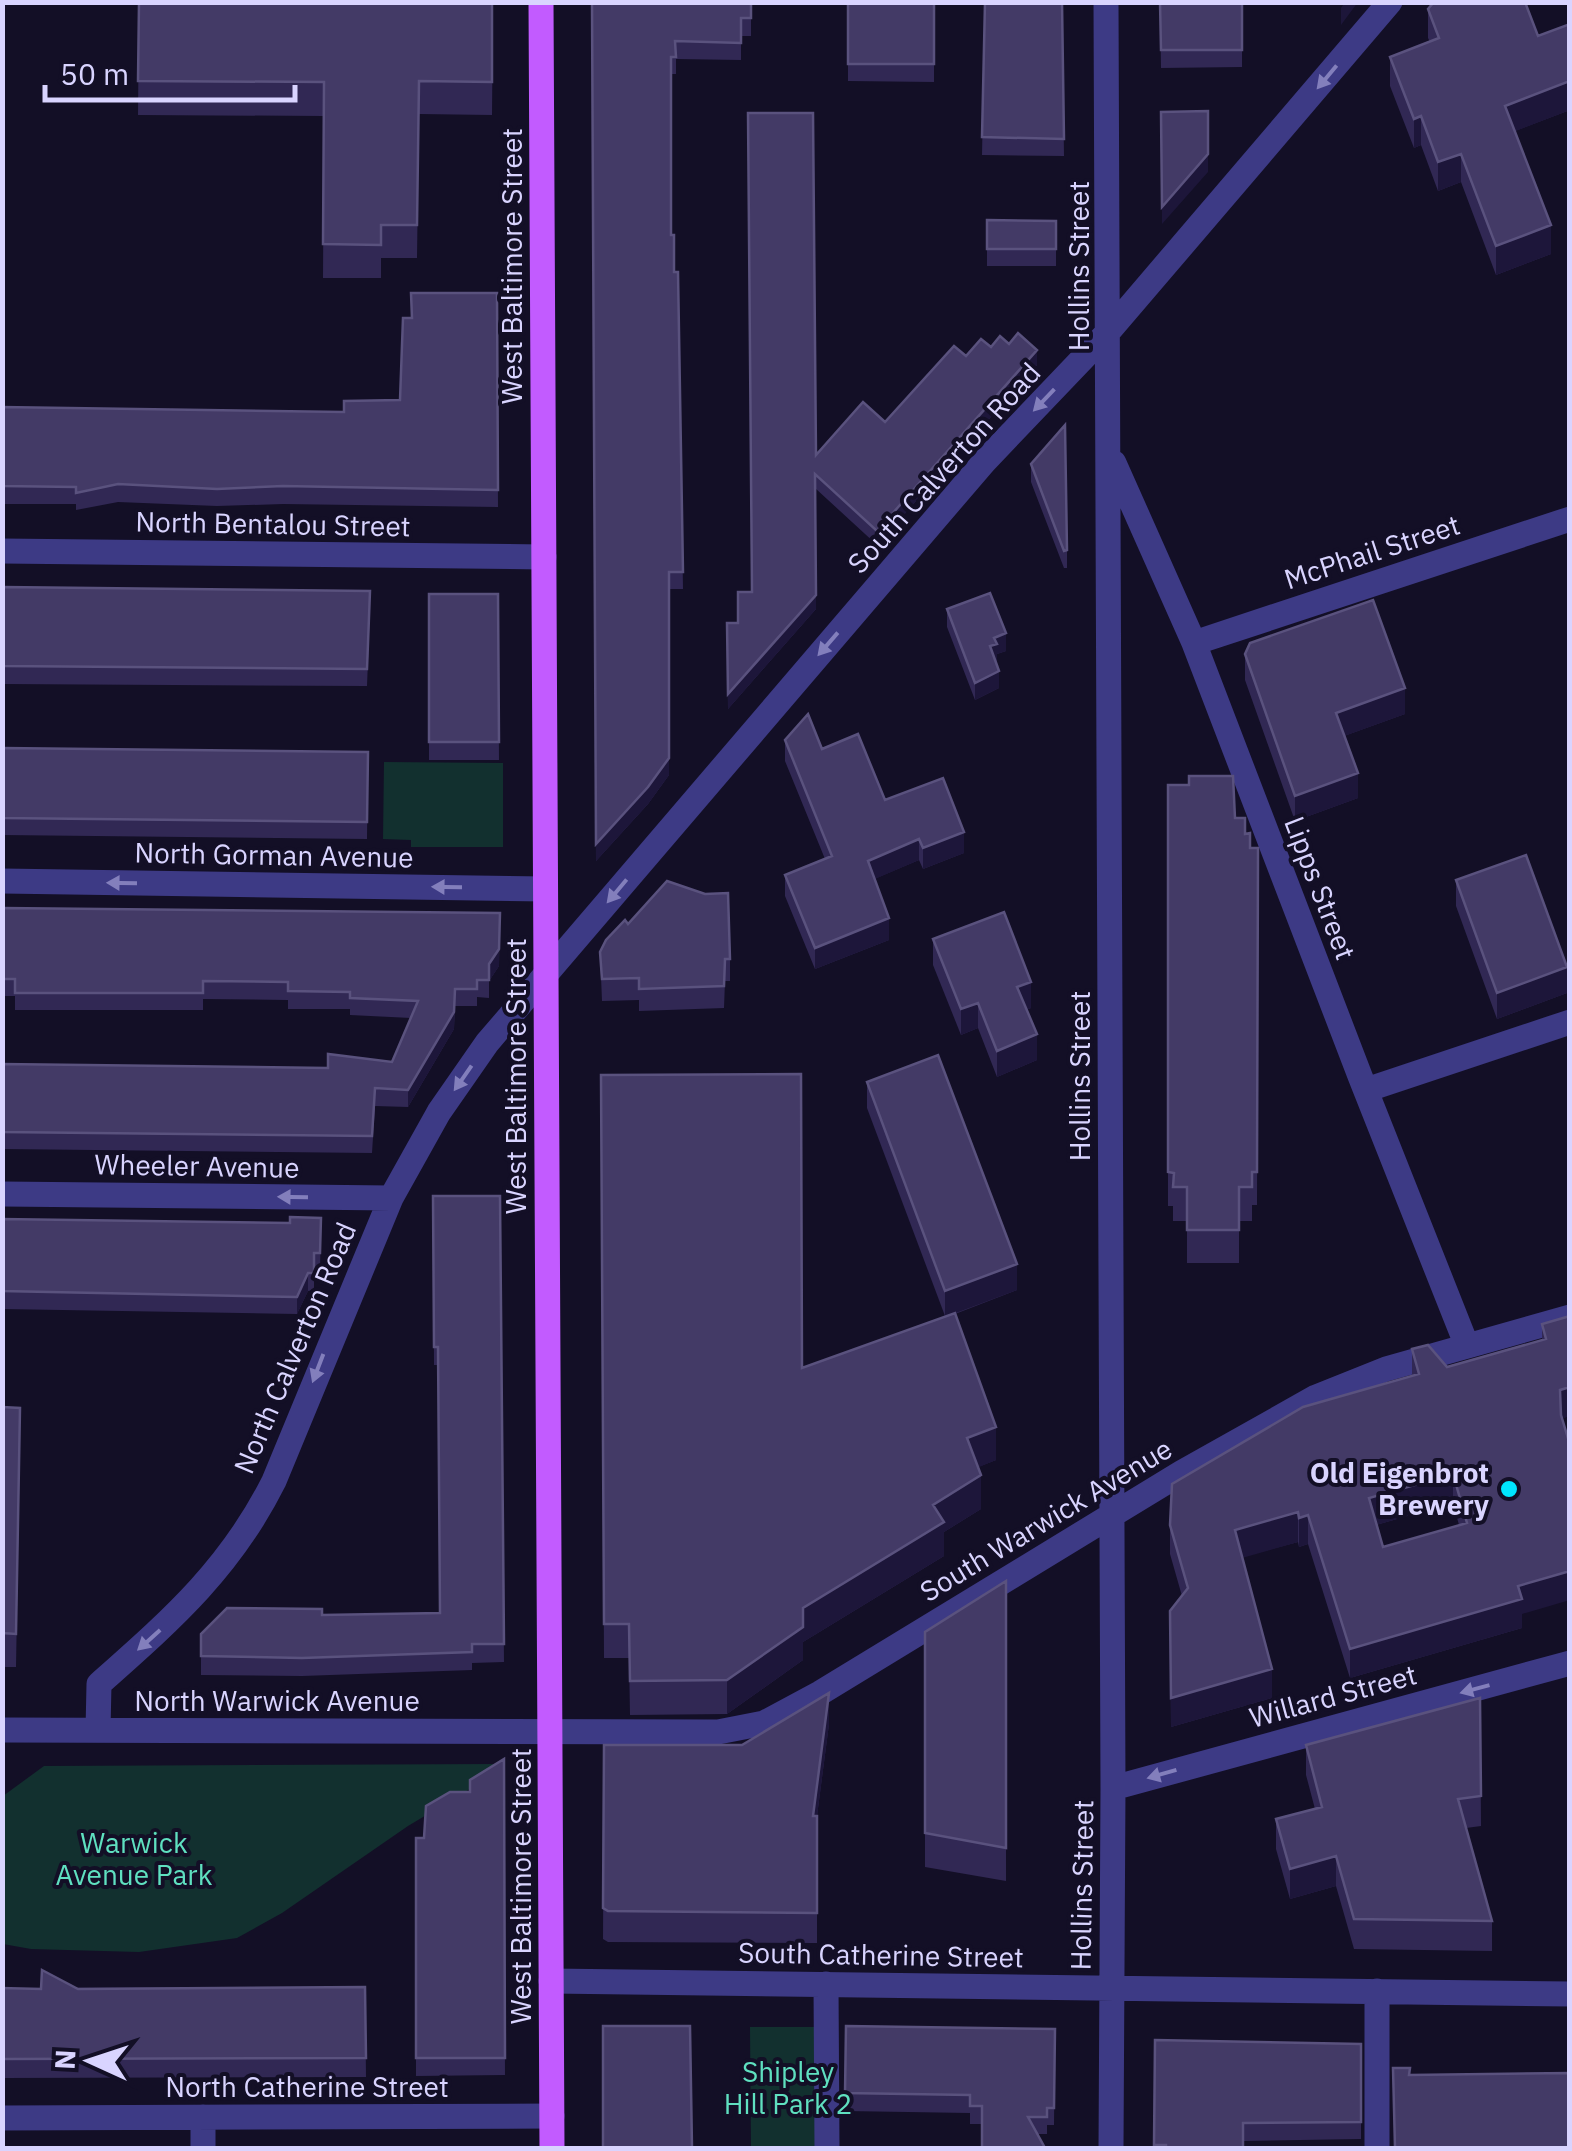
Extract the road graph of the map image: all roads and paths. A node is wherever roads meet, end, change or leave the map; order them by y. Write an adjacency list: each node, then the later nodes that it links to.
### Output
1 (542, 2): 8 (main road, West Baltimore Street)
2 (1106, 2): 4 (street, Hollins Street)
3 (1390, 2): 4 (street, South Calverton Road, one-way to 4)
4 (1109, 332): 5 (street, Hollins Street); 12 (street, South Calverton Road, one-way to 12)
5 (1110, 454): 9 (street, Lipps Street); 19 (street, Hollins Street)
6 (1570, 518): 9 (street, McPhail Street)
7 (2, 550): 8 (street, North Bentalou Street)
8 (544, 557): 11 (main road, West Baltimore Street)
9 (1194, 643): 14 (street, Lipps Street)
10 (2, 881): 11 (street, North Gorman Avenue, one-way to 10)
11 (545, 889): 12 (main road, West Baltimore Street)
12 (545, 975): 16 (street, North Calverton Road, one-way to 16); 22 (main road, West Baltimore Street)
13 (1570, 1022): 14 (street)
14 (1366, 1090): 18 (street, Lipps Street)
15 (2, 1194): 16 (street, Wheeler Avenue, one-way to 15)
16 (390, 1198): 21 (street, North Calverton Road, one-way to 21)
17 (1570, 1317): 18 (street, South Warwick Avenue)
18 (1467, 1346): 19 (street, South Warwick Avenue)
19 (1110, 1518): 22 (street, South Warwick Avenue); 24 (street, Hollins Street)
20 (1570, 1663): 24 (street, Willard Street, one-way to 24)
21 (98, 1730): 22 (street, North Warwick Avenue); 23 (street, North Warwick Avenue)
22 (551, 1731): 25 (main road, West Baltimore Street)
23 (8, 1734)
24 (1113, 1788): 27 (street, Hollins Street)
25 (551, 1980): 26 (street, South Catherine Street); 30 (main road, West Baltimore Street)
26 (826, 1984): 27 (street, South Catherine Street); 35 (street)
27 (1111, 1988): 28 (street, South Catherine Street); 36 (street, Hollins Street)
28 (1377, 1991): 29 (street, South Catherine Street); 37 (street)
29 (1570, 1994)
30 (552, 2116): 31 (street, North Catherine Street); 34 (main road, West Baltimore Street)
31 (203, 2117): 32 (street, North Catherine Street); 33 (street)
32 (2, 2118)
33 (203, 2148)
34 (552, 2148)
35 (827, 2148)
36 (1111, 2148)
37 (1377, 2148)

